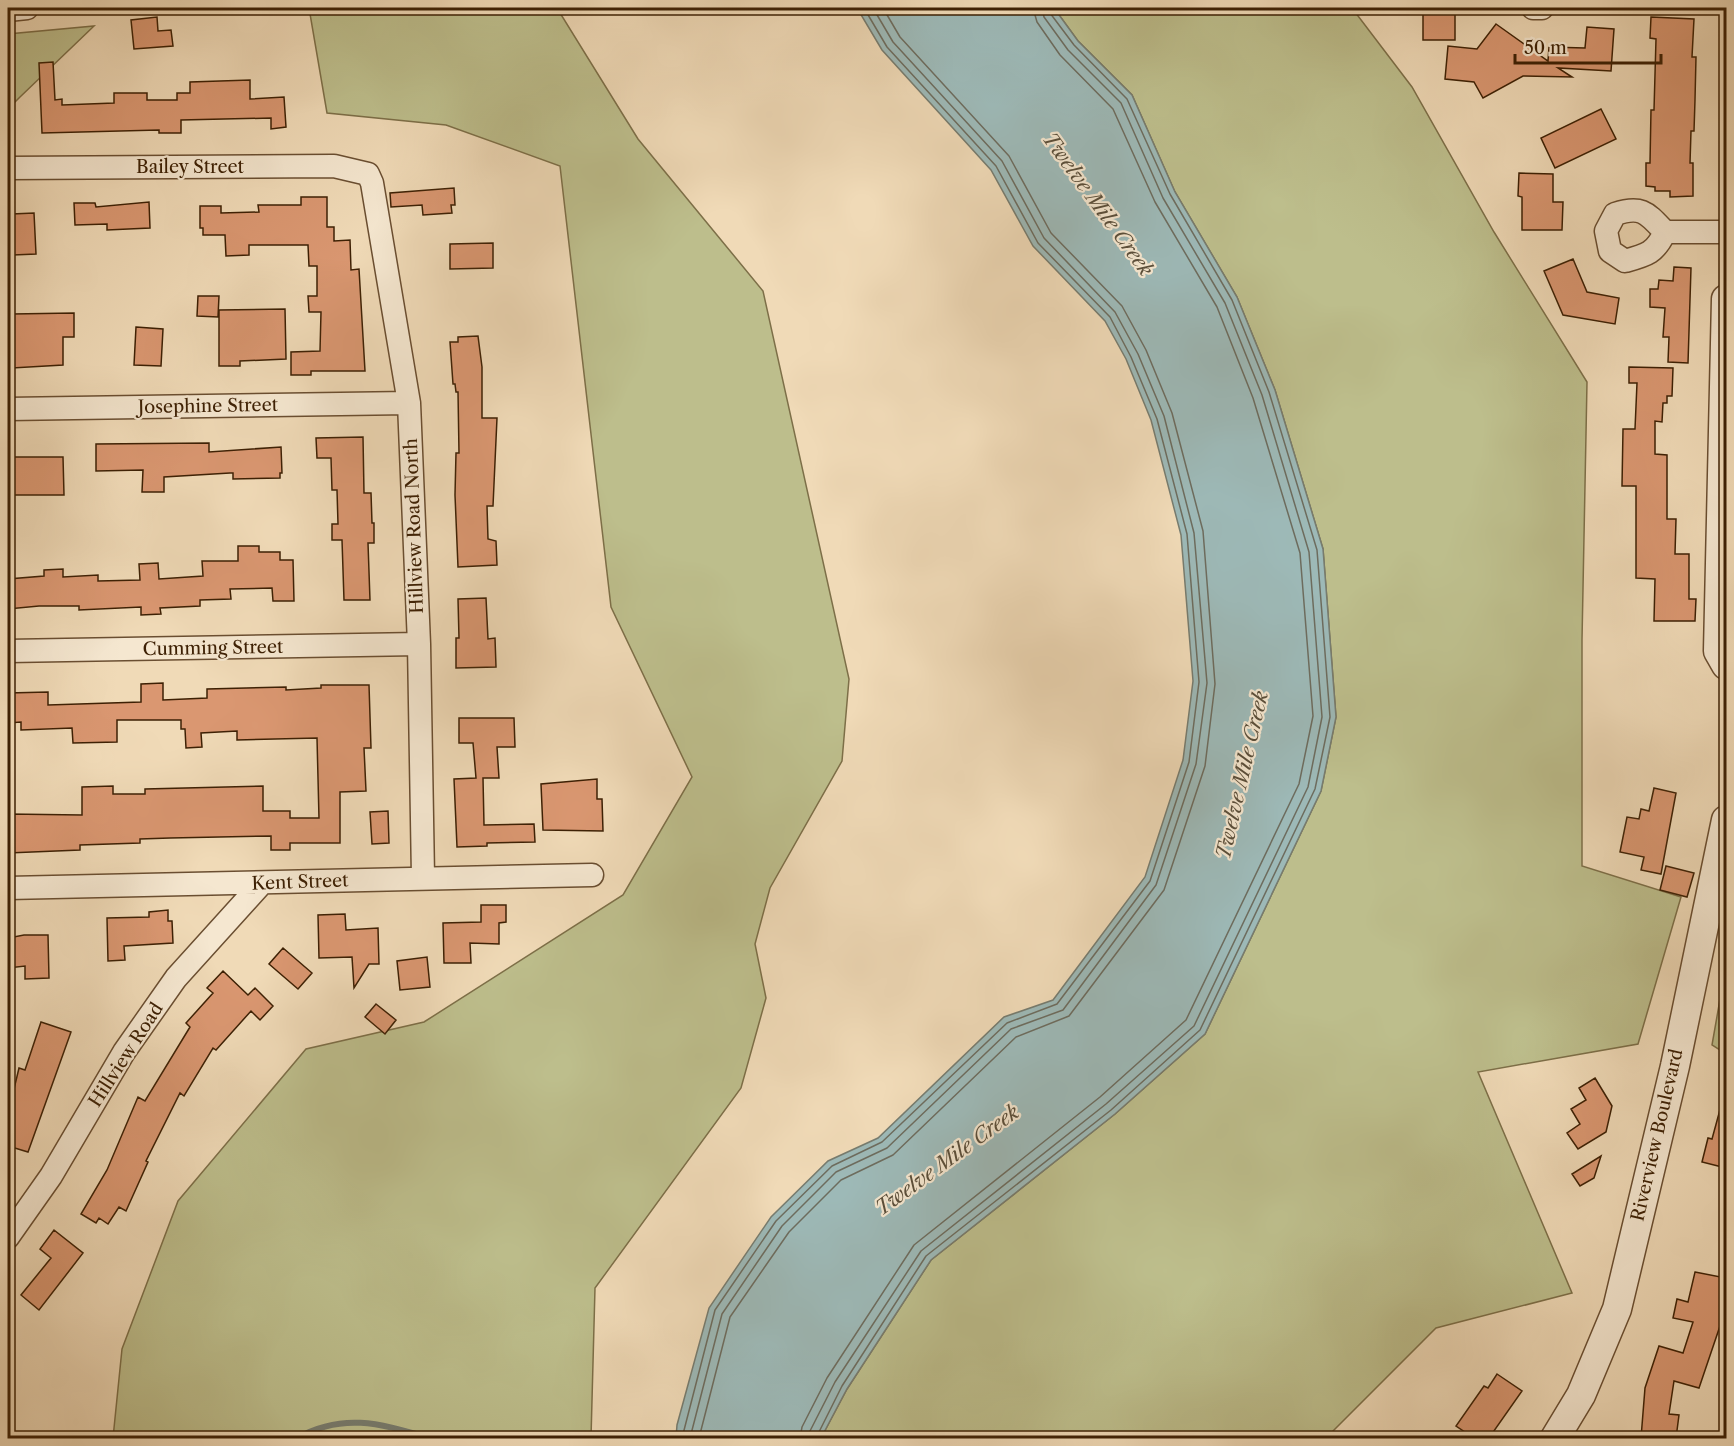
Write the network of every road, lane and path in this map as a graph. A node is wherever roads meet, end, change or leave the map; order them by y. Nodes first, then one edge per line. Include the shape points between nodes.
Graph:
1 (27, 8) edge
2 (1533, 8) edge
3 (1542, 8) edge
4 (8, 10) edge
5 (8, 168) edge
6 (369, 178) joint
7 (1665, 232) dead end
8 (1726, 232) edge
9 (1726, 299) edge
10 (409, 403) junction
11 (8, 409) edge
12 (1724, 497) edge
13 (419, 644) junction
14 (8, 651) edge
15 (1726, 665) edge
16 (1726, 820) edge
17 (592, 875) dead end
18 (423, 877) junction
19 (261, 884) junction
20 (8, 888) edge
21 (8, 1237) edge
22 (1555, 1438) edge

1 - 4 street
2 - 3 street
5 - 6 street, Bailey Street via 333,166 368,174
6 - 10 street, Hillview Road North
7 - 8 street
9 - 12 street
10 - 11 street, Josephine Street
10 - 13 street, Hillview Road North
12 - 15 street via 1718,651
13 - 14 street, Cumming Street
13 - 18 street, Hillview Road North
16 - 22 street, Riverview Boulevard via 1617,1309 1581,1395
17 - 18 street, Kent Street
18 - 19 street, Kent Street
19 - 20 street, Kent Street
19 - 21 street, Hillview Road via 176,978 124,1052 51,1176

